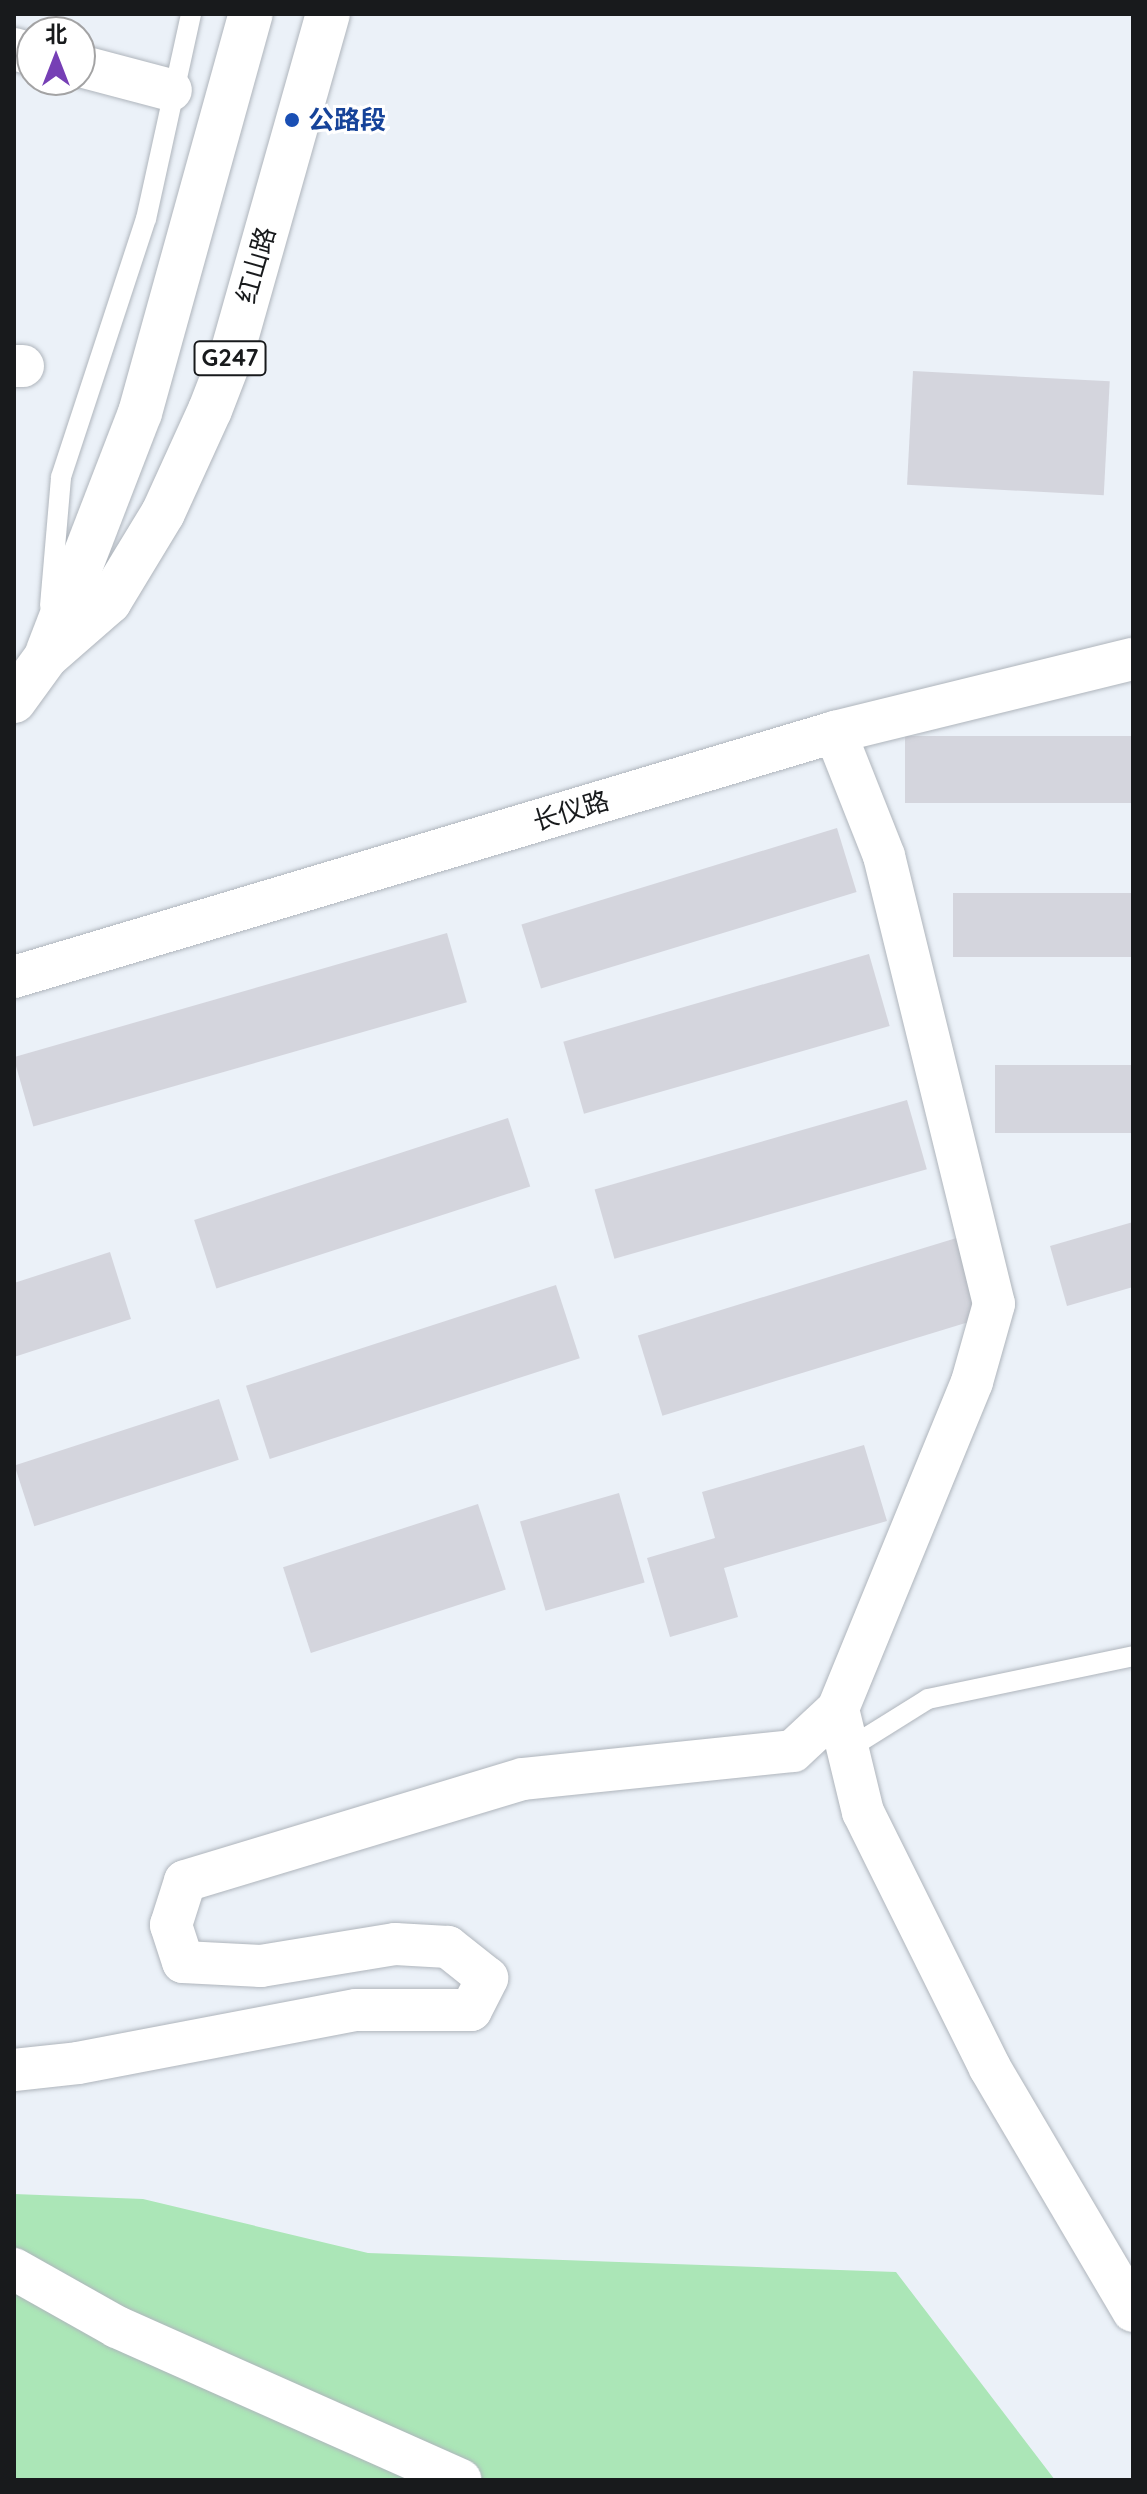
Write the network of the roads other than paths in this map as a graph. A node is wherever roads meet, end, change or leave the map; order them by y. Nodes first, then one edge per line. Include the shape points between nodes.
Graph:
1 (191, 14) edge
2 (251, 14) edge
3 (328, 14) edge
4 (96, 70) edge
5 (171, 90) junction
6 (46, 657) junction
7 (1133, 659) edge
8 (14, 701) edge
9 (835, 732) junction
10 (14, 977) edge
11 (1133, 1656) edge
12 (843, 1729) junction
13 (14, 2070) edge
14 (14, 2269) edge
15 (1129, 2295) edge
16 (460, 2480) edge

1 - 5 lane
2 - 6 highway, 红山路 / G247 via 140,413
3 - 6 highway, 红山路 / G247 via 232,353 210,410 163,513 109,602
4 - 5 street
5 - 6 lane via 146,219 61,477
6 - 8 highway, 红山路 / G247
7 - 9 street, 长仪路
9 - 10 street, 长仪路
9 - 12 street via 884,856 994,1304 972,1382
11 - 12 lane via 928,1699
12 - 13 street via 793,1751 523,1779 185,1881 171,1925 183,1962 261,1966 395,1944 448,1947 487,1978 471,2010 356,2010 78,2063
12 - 15 street via 863,1812 990,2068
14 - 16 street via 117,2327

